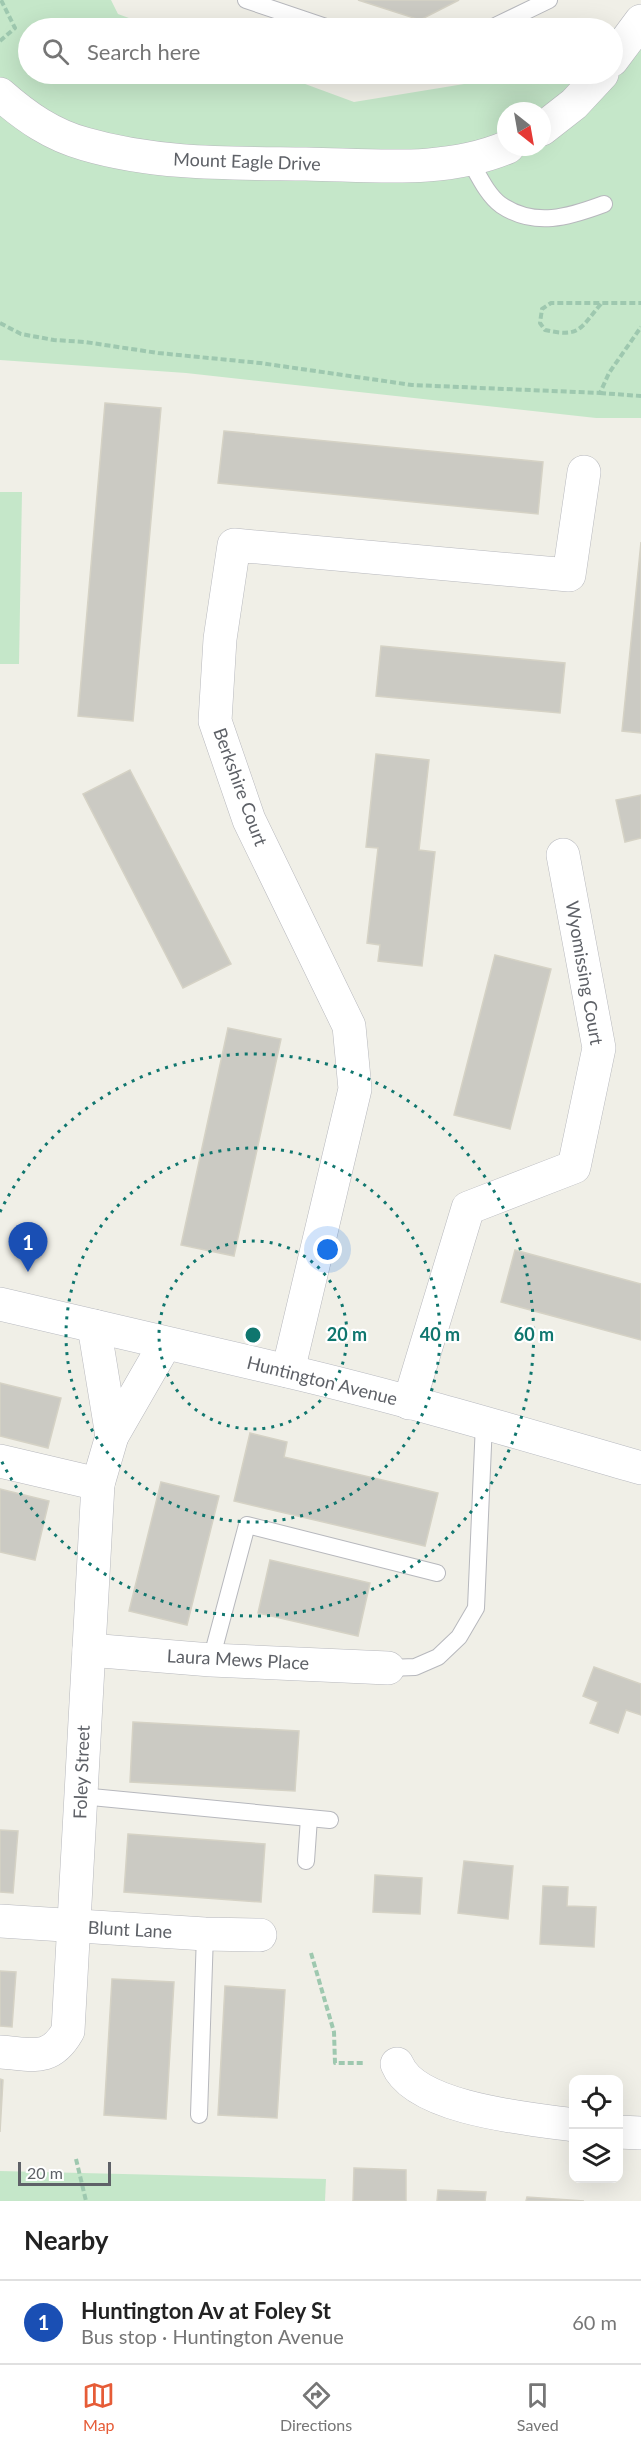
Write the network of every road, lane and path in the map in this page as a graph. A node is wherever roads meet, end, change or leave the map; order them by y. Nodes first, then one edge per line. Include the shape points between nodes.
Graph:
1 (1, 0) edge
2 (246, 0) edge
3 (549, 0) edge
4 (299, 18) edge
5 (512, 18) edge
6 (641, 21) edge
7 (0, 41) edge
8 (623, 45) edge
9 (593, 84) edge
10 (0, 94) edge
11 (551, 122) edge
12 (497, 150) edge
13 (469, 159) junction
14 (604, 204) dead end
15 (641, 303) edge
16 (601, 304) junction
17 (0, 323) edge
18 (641, 327) edge
19 (600, 393) junction
20 (641, 396) edge
21 (584, 472) dead end
22 (563, 855) dead end
23 (0, 1304) edge
24 (94, 1326) junction
25 (165, 1344) junction
26 (288, 1371) junction
27 (409, 1402) junction
28 (484, 1423) junction
29 (112, 1436) junction
30 (0, 1461) edge
31 (641, 1468) edge
32 (98, 1484) junction
33 (437, 1573) dead end
34 (88, 1650) junction
35 (211, 1660) junction
36 (388, 1668) joint
37 (81, 1796) junction
38 (309, 1818) junction
39 (330, 1820) dead end
40 (306, 1861) dead end
41 (0, 1922) edge
42 (75, 1927) junction
43 (205, 1934) junction
44 (260, 1935) dead end
45 (311, 1953) dead end
46 (0, 2052) edge
47 (397, 2064) joint
48 (199, 2115) dead end
49 (569, 2124) edge
50 (623, 2132) edge
51 (641, 2133) edge
52 (76, 2158) dead end
53 (86, 2201) edge

1 - 7 path via 15,28
2 - 4 lane
3 - 5 lane
6 - 8 street
9 - 11 street
10 - 13 street, Mount Eagle Drive via 25,116 54,133 131,156 195,162 426,166
12 - 13 street, Mount Eagle Drive
13 - 14 lane via 500,205 529,218 574,215
15 - 16 path
16 - 16 path via 551,303 542,309 540,323 545,330 575,332
17 - 19 path via 21,334 54,340 412,385
18 - 19 path
19 - 20 path
21 - 26 street, Berkshire Court via 569,575 234,545 220,639 215,721 249,820 349,1026 353,1058 355,1089
22 - 27 street, Wyomissing Court via 599,1048 574,1167 468,1208
23 - 24 street, Huntington Avenue
24 - 25 street, Huntington Avenue
24 - 29 street, Foley Street
25 - 26 street, Huntington Avenue
25 - 29 street, Foley Street
26 - 27 street, Huntington Avenue
27 - 28 street, Huntington Avenue
28 - 31 street, Huntington Avenue
28 - 36 lane via 476,1608 459,1637 438,1657 415,1667
29 - 32 street, Foley Street
30 - 32 street
32 - 34 street, Foley Street
33 - 35 lane via 247,1525
34 - 35 street, Laura Mews Place
34 - 37 street, Foley Street
35 - 36 street, Laura Mews Place
37 - 38 lane
37 - 42 street, Foley Street
38 - 39 lane
38 - 40 lane
41 - 42 street, Blunt Lane
42 - 43 street, Blunt Lane
42 - 46 street, Foley Street via 68,2031 59,2046 43,2055
43 - 44 street, Blunt Lane
43 - 48 lane
45 - 47 path via 334,2032 335,2062
47 - 49 street via 401,2073 443,2100
50 - 51 street
52 - 53 path

